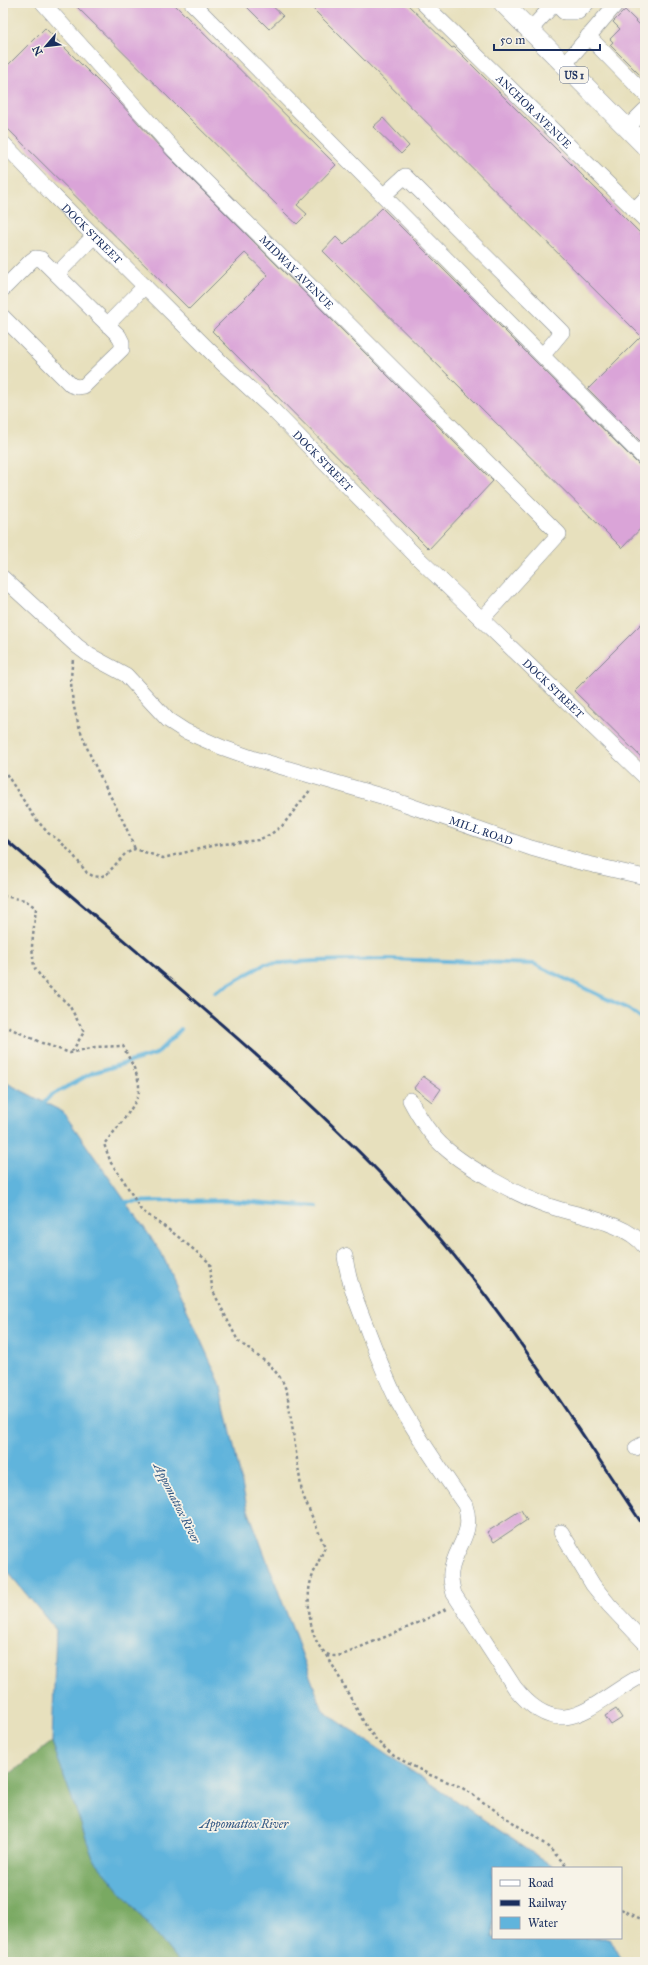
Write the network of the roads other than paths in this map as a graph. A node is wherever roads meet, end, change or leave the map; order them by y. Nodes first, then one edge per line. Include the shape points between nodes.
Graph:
1 (42, 3) edge
2 (192, 3) edge
3 (423, 3) edge
4 (503, 3) edge
5 (587, 3) edge
6 (617, 3) edge
7 (530, 30) junction
8 (588, 36) junction
9 (564, 65) junction
10 (645, 94) edge
11 (645, 110) edge
12 (627, 128) junction
13 (3, 143) edge
14 (645, 146) edge
15 (384, 195) junction
16 (645, 199) edge
17 (640, 215) edge
18 (94, 236) junction
19 (57, 274) junction
20 (145, 286) junction
21 (3, 289) edge
22 (3, 317) edge
23 (107, 325) junction
24 (543, 355) junction
25 (645, 459) edge
26 (3, 578) edge
27 (482, 619) junction
28 (645, 777) edge
29 (645, 876) edge
30 (410, 1100) dead end
31 (645, 1247) edge
32 (345, 1256) dead end
33 (561, 1532) dead end
34 (645, 1643) edge
35 (645, 1674) edge

1 - 27 street, MIDWAY AVENUE via 175,151 559,534
2 - 15 street
3 - 17 street, ANCHOR AVENUE
4 - 7 main road, US 1
5 - 7 street via 578,12 564,12 555,3
6 - 8 street
7 - 9 main road, US 1
8 - 9 street
8 - 10 street
9 - 12 main road, US 1
11 - 12 street
12 - 14 main road, US 1
13 - 18 street, DOCK STREET
15 - 24 street
15 - 24 street via 405,176 562,332
16 - 17 street
18 - 19 street
18 - 20 street, DOCK STREET
19 - 21 street via 41,259 36,258
19 - 23 street
20 - 23 street
20 - 27 street, DOCK STREET
22 - 23 street via 77,388 84,386 122,348 119,336
24 - 25 street
26 - 29 street, MILL ROAD via 76,646 126,675 168,720 185,731 255,759 388,798 531,848
27 - 28 street, DOCK STREET
30 - 31 street via 430,1132 454,1156 547,1206 619,1227 634,1236
32 - 35 street via 352,1291 379,1362 399,1403 468,1513 467,1532 452,1571 451,1583 454,1594 515,1688 525,1701 549,1717 568,1718 580,1714
33 - 34 street via 593,1585

